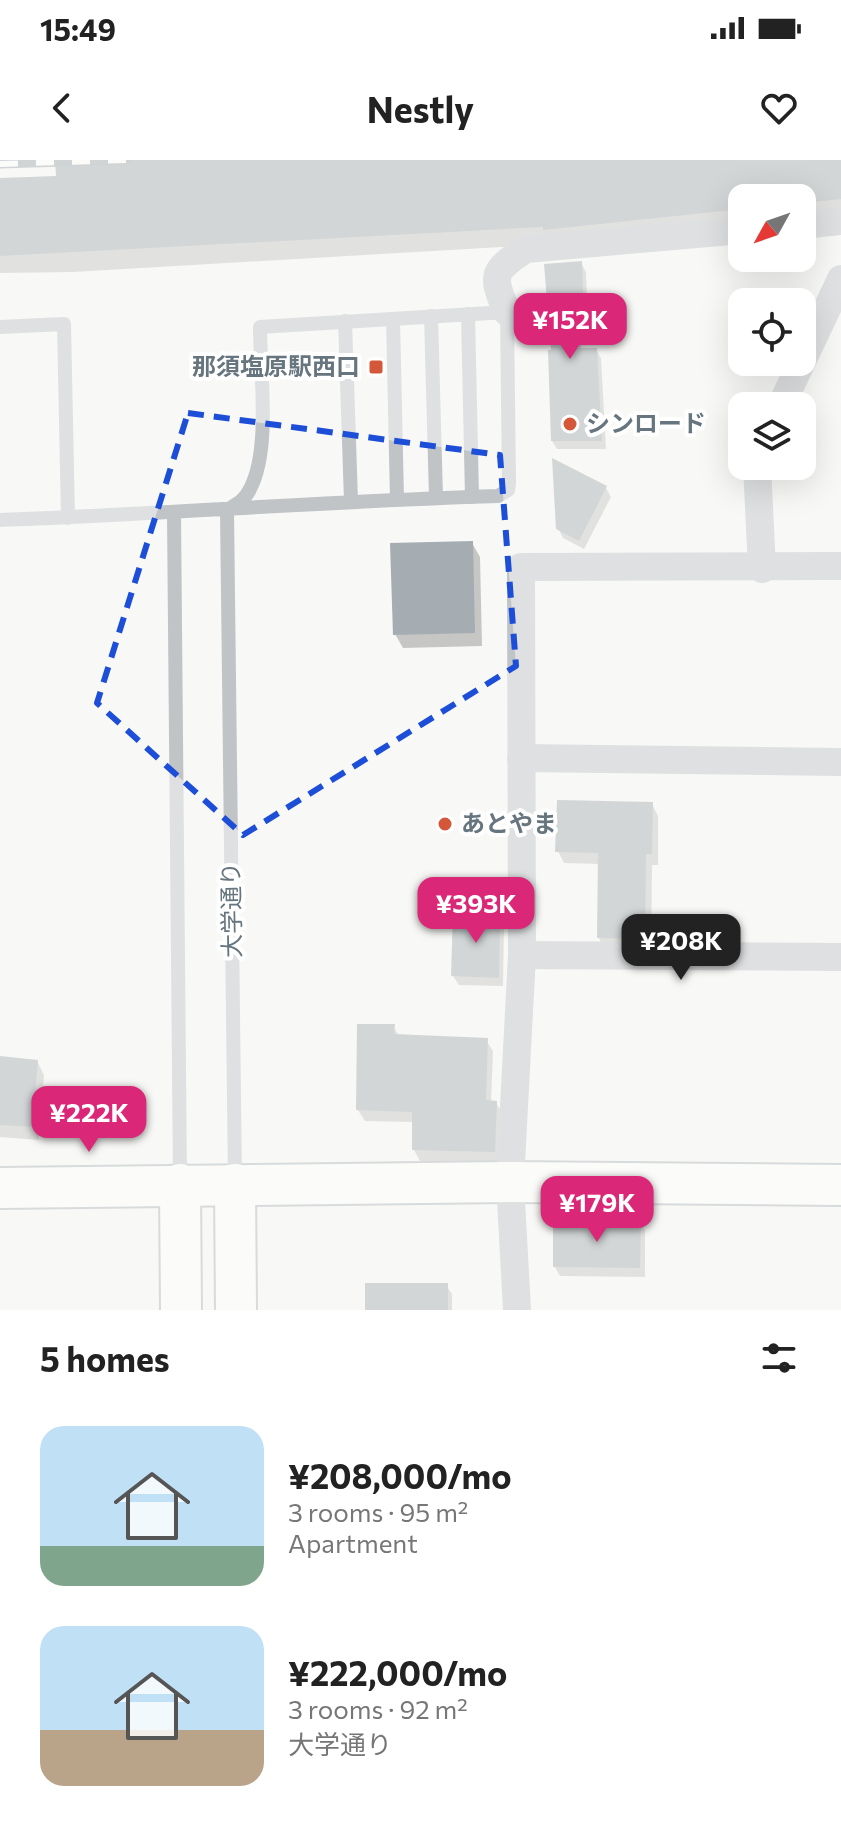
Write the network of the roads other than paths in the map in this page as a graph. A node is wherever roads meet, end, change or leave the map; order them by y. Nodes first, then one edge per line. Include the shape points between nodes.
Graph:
1 (841, 221) edge
2 (816, 224) edge
3 (728, 231) edge
4 (841, 279) edge
5 (507, 312) junction
6 (468, 314) junction
7 (431, 316) junction
8 (393, 319) junction
9 (345, 321) junction
10 (0, 327) edge
11 (788, 392) edge
12 (758, 480) edge
13 (436, 497) junction
14 (472, 497) junction
15 (397, 499) junction
16 (351, 501) junction
17 (227, 510) junction
18 (174, 514) junction
19 (68, 518) junction
20 (0, 520) edge
21 (841, 566) edge
22 (762, 569) junction
23 (521, 758) junction
24 (841, 762) edge
25 (522, 955) junction
26 (841, 957) edge
27 (510, 1182) junction
28 (180, 1184) junction
29 (235, 1184) junction
30 (841, 1185) edge
31 (0, 1188) edge
32 (181, 1310) edge
33 (236, 1310) edge
34 (517, 1310) edge

1 - 2 street
3 - 5 street via 526,249 498,270 495,284
4 - 11 street
5 - 6 lane
5 - 14 lane via 508,490
6 - 7 lane
6 - 14 lane
7 - 8 lane
7 - 13 lane
8 - 9 lane
8 - 15 lane
9 - 16 lane
9 - 17 lane via 260,327 257,471 242,501
10 - 19 lane via 64,324
12 - 22 street
13 - 14 lane
13 - 15 lane
15 - 16 lane
16 - 17 lane
17 - 18 lane
17 - 29 lane, 大学通り
18 - 19 lane
18 - 28 lane
19 - 20 lane
21 - 22 street
22 - 23 street via 521,567
23 - 24 street
23 - 25 street
25 - 26 street
25 - 27 street
27 - 29 street
27 - 30 street
27 - 34 street
28 - 29 street
28 - 31 street
28 - 32 street
29 - 33 street, 大学通り

